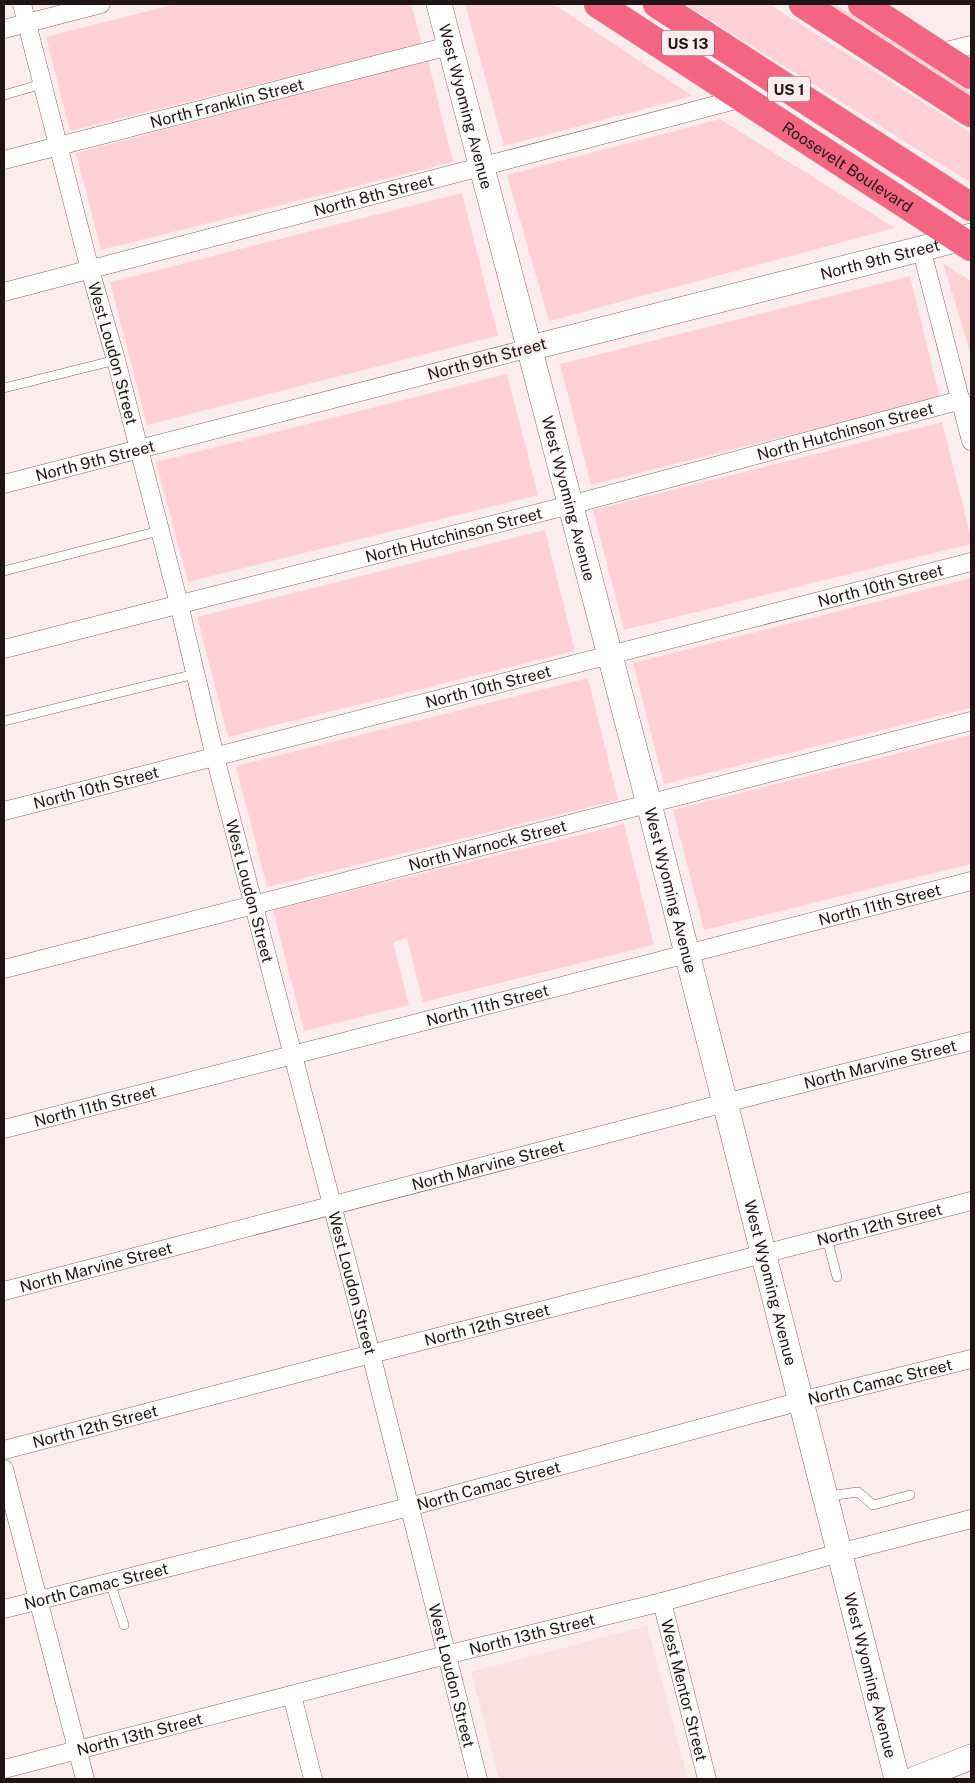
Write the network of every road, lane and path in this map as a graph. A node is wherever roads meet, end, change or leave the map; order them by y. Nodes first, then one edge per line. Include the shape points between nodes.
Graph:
1 (22, 4) edge
2 (101, 4) edge
3 (439, 4) edge
4 (598, 4) edge
5 (803, 4) edge
6 (862, 4) edge
7 (661, 7) edge
8 (27, 23) junction
9 (4, 29) edge
10 (971, 44) edge
11 (450, 46) junction
12 (938, 53) junction
13 (971, 74) edge
14 (710, 76) junction
15 (42, 84) junction
16 (4, 95) edge
17 (743, 98) junction
18 (971, 114) edge
19 (58, 146) junction
20 (4, 160) edge
21 (482, 168) junction
22 (971, 207) edge
23 (967, 240) edge
24 (921, 248) junction
25 (90, 270) junction
26 (4, 292) edge
27 (530, 348) junction
28 (116, 360) junction
29 (4, 388) edge
30 (961, 400) junction
31 (971, 441) edge
32 (138, 450) junction
33 (4, 484) edge
34 (570, 505) junction
35 (159, 531) junction
36 (971, 562) edge
37 (4, 571) edge
38 (179, 604) junction
39 (4, 649) edge
40 (609, 654) junction
41 (195, 674) junction
42 (4, 721) edge
43 (971, 721) edge
44 (215, 757) junction
45 (649, 804) junction
46 (4, 810) edge
47 (971, 881) edge
48 (254, 905) junction
49 (687, 954) junction
50 (4, 969) edge
51 (971, 1041) edge
52 (293, 1055) junction
53 (725, 1103) junction
54 (4, 1129) edge
55 (971, 1201) edge
56 (332, 1206) junction
57 (827, 1238) junction
58 (763, 1254) junction
59 (837, 1278) dead end
60 (4, 1291) edge
61 (371, 1354) junction
62 (971, 1359) edge
63 (801, 1401) junction
64 (4, 1450) edge
65 (4, 1469) edge
66 (910, 1495) dead end
67 (825, 1496) junction
68 (409, 1507) junction
69 (971, 1519) edge
70 (839, 1553) junction
71 (110, 1582) junction
72 (38, 1600) junction
73 (662, 1602) junction
74 (4, 1609) edge
75 (124, 1625) dead end
76 (446, 1655) junction
77 (292, 1695) junction
78 (77, 1749) junction
79 (971, 1757) edge
80 (4, 1769) edge
81 (85, 1779) edge
82 (313, 1779) edge
83 (478, 1779) edge
84 (707, 1779) edge
85 (897, 1779) edge
86 (915, 1779) edge

1 - 8 street, West Loudon Street
2 - 8 street
3 - 11 street, West Wyoming Avenue
4 - 14 highway, Roosevelt Boulevard / US 1
5 - 18 highway
6 - 12 highway
7 - 14 highway, US 13
7 - 22 highway, Roosevelt Boulevard / US 1
8 - 9 street
8 - 15 street, West Loudon Street
10 - 12 street
11 - 19 street, North Franklin Street
11 - 21 street, West Wyoming Avenue
12 - 13 highway
14 - 17 highway, Roosevelt Boulevard / US 1
15 - 16 lane
15 - 19 street, West Loudon Street
17 - 21 street, North 8th Street
17 - 23 highway, Roosevelt Boulevard / US 1
19 - 20 street, North Franklin Street
19 - 25 street, West Loudon Street
21 - 25 street, North 8th Street
21 - 27 street, West Wyoming Avenue
23 - 24 street, North 9th Street
24 - 27 street, North 9th Street
24 - 30 street
25 - 26 street, North 8th Street
25 - 28 street, West Loudon Street
27 - 32 street, North 9th Street
27 - 34 street, West Wyoming Avenue
28 - 29 lane
28 - 32 street, West Loudon Street
30 - 31 street
30 - 34 street, North Hutchinson Street
32 - 33 street, North 9th Street
32 - 35 street, West Loudon Street
34 - 38 street, North Hutchinson Street
34 - 40 street, West Wyoming Avenue
35 - 37 lane
35 - 38 street, West Loudon Street
36 - 40 street, North 10th Street
38 - 39 street, North Hutchinson Street
38 - 41 street, West Loudon Street
40 - 44 street, North 10th Street
40 - 45 street, West Wyoming Avenue
41 - 42 lane
41 - 44 street, West Loudon Street
43 - 45 street, North Warnock Street
44 - 46 street, North 10th Street
44 - 48 street, West Loudon Street
45 - 48 street, North Warnock Street
45 - 49 street, West Wyoming Avenue
47 - 49 street, North 11th Street
48 - 50 street, North Warnock Street
48 - 52 street, West Loudon Street
49 - 52 street, North 11th Street
49 - 53 street, West Wyoming Avenue
51 - 53 street, North Marvine Street
52 - 54 street, North 11th Street
52 - 56 street, West Loudon Street
53 - 56 street, North Marvine Street
53 - 58 street, West Wyoming Avenue
55 - 57 street, North 12th Street
56 - 60 street, North Marvine Street
56 - 61 street, West Loudon Street
57 - 58 street, North 12th Street
57 - 59 lane
58 - 61 street, North 12th Street
58 - 63 street, West Wyoming Avenue
61 - 64 street, North 12th Street
61 - 68 street, West Loudon Street
62 - 63 street, North Camac Street
63 - 67 street, West Wyoming Avenue
63 - 68 street, North Camac Street
65 - 72 street
66 - 67 lane via 873,1505 858,1492
67 - 70 street, West Wyoming Avenue
68 - 71 street, North Camac Street
68 - 76 street, West Loudon Street
69 - 70 street, North 13th Street
70 - 73 street, North 13th Street
70 - 85 street, West Wyoming Avenue
71 - 72 street, North Camac Street
71 - 75 lane
72 - 74 street, North Camac Street
72 - 78 street
73 - 76 street, North 13th Street
73 - 84 street, West Mentor Street
76 - 77 street, North 13th Street
76 - 83 street, West Loudon Street
77 - 78 street, North 13th Street
77 - 82 street
78 - 80 street, North 13th Street
78 - 81 street
79 - 86 street

